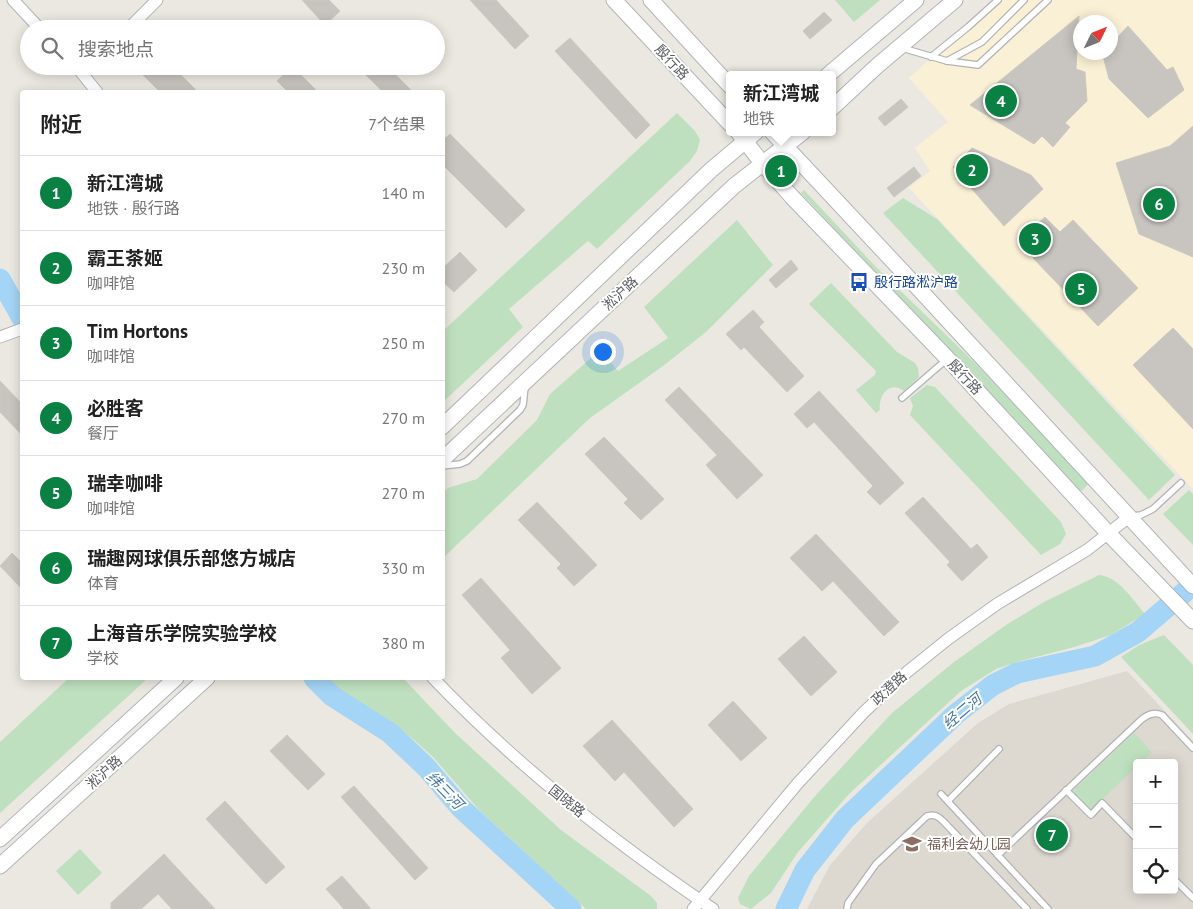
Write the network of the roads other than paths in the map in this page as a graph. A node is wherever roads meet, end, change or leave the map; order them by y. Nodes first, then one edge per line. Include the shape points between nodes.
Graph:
1 (13, 0) edge
2 (157, 0) edge
3 (614, 0) edge
4 (651, 0) edge
5 (916, 0) edge
6 (955, 0) edge
7 (998, 0) edge
8 (1024, 0) edge
9 (1048, 0) edge
10 (32, 20) edge
11 (137, 20) edge
12 (900, 47) junction
13 (931, 57) junction
14 (946, 61) junction
15 (833, 71) edge
16 (87, 75) edge
17 (726, 82) edge
18 (96, 90) edge
19 (836, 104) edge
20 (726, 120) edge
21 (745, 136) edge
22 (747, 136) edge
23 (775, 136) edge
24 (798, 136) edge
25 (784, 146) junction
26 (762, 164) junction
27 (20, 330) edge
28 (0, 337) edge
29 (947, 358) junction
30 (526, 382) junction
31 (902, 398) dead end
32 (445, 424) edge
33 (445, 457) edge
34 (445, 466) edge
35 (1181, 483) dead end
36 (1129, 517) junction
37 (1108, 533) junction
38 (1193, 586) edge
39 (1193, 622) edge
40 (174, 680) edge
41 (205, 680) edge
42 (435, 680) edge
43 (1193, 748) edge
44 (1000, 749) dead end
45 (1066, 790) junction
46 (941, 794) dead end
47 (948, 801) junction
48 (1133, 835) edge
49 (0, 839) edge
50 (998, 855) junction
51 (0, 866) edge
52 (1178, 883) edge
53 (1193, 898) edge
54 (696, 905) edge
55 (713, 909) edge
56 (847, 909) edge
57 (1027, 909) edge
58 (1048, 909) edge

1 - 10 street
2 - 11 street
3 - 20 main road, 殷行路
4 - 17 main road, 殷行路
5 - 15 main road
6 - 12 main road
7 - 13 lane
8 - 14 lane via 982,42
9 - 14 lane via 978,66
12 - 13 lane
12 - 19 main road
13 - 14 lane
16 - 18 street
21 - 32 main road, 淞沪路
22 - 26 main road, 殷行路
23 - 25 main road, 殷行路
24 - 25 main road, 淞沪路
25 - 26 main road, 淞沪路
25 - 36 main road, 殷行路
26 - 29 main road, 殷行路
26 - 30 main road, 淞沪路 via 729,190
27 - 28 street
29 - 31 lane
29 - 37 main road, 殷行路
30 - 33 main road, 淞沪路
30 - 34 lane via 520,410 468,461
35 - 36 lane via 1153,508
36 - 37 street, 政澄路
36 - 38 main road, 殷行路
37 - 39 main road, 殷行路
37 - 54 street, 政澄路 via 1087,550 997,604 907,672 864,712 798,783
40 - 49 main road, 淞沪路
41 - 51 main road, 淞沪路
42 - 54 street, 国晓路 via 504,748
43 - 45 lane via 1167,719 1153,713 1142,719
44 - 47 lane
45 - 48 lane via 1091,815 1102,804
45 - 50 lane
46 - 47 lane
47 - 50 lane
50 - 58 lane
52 - 53 lane
54 - 55 street, 国晓路
56 - 57 lane via 876,864 927,816 935,815

